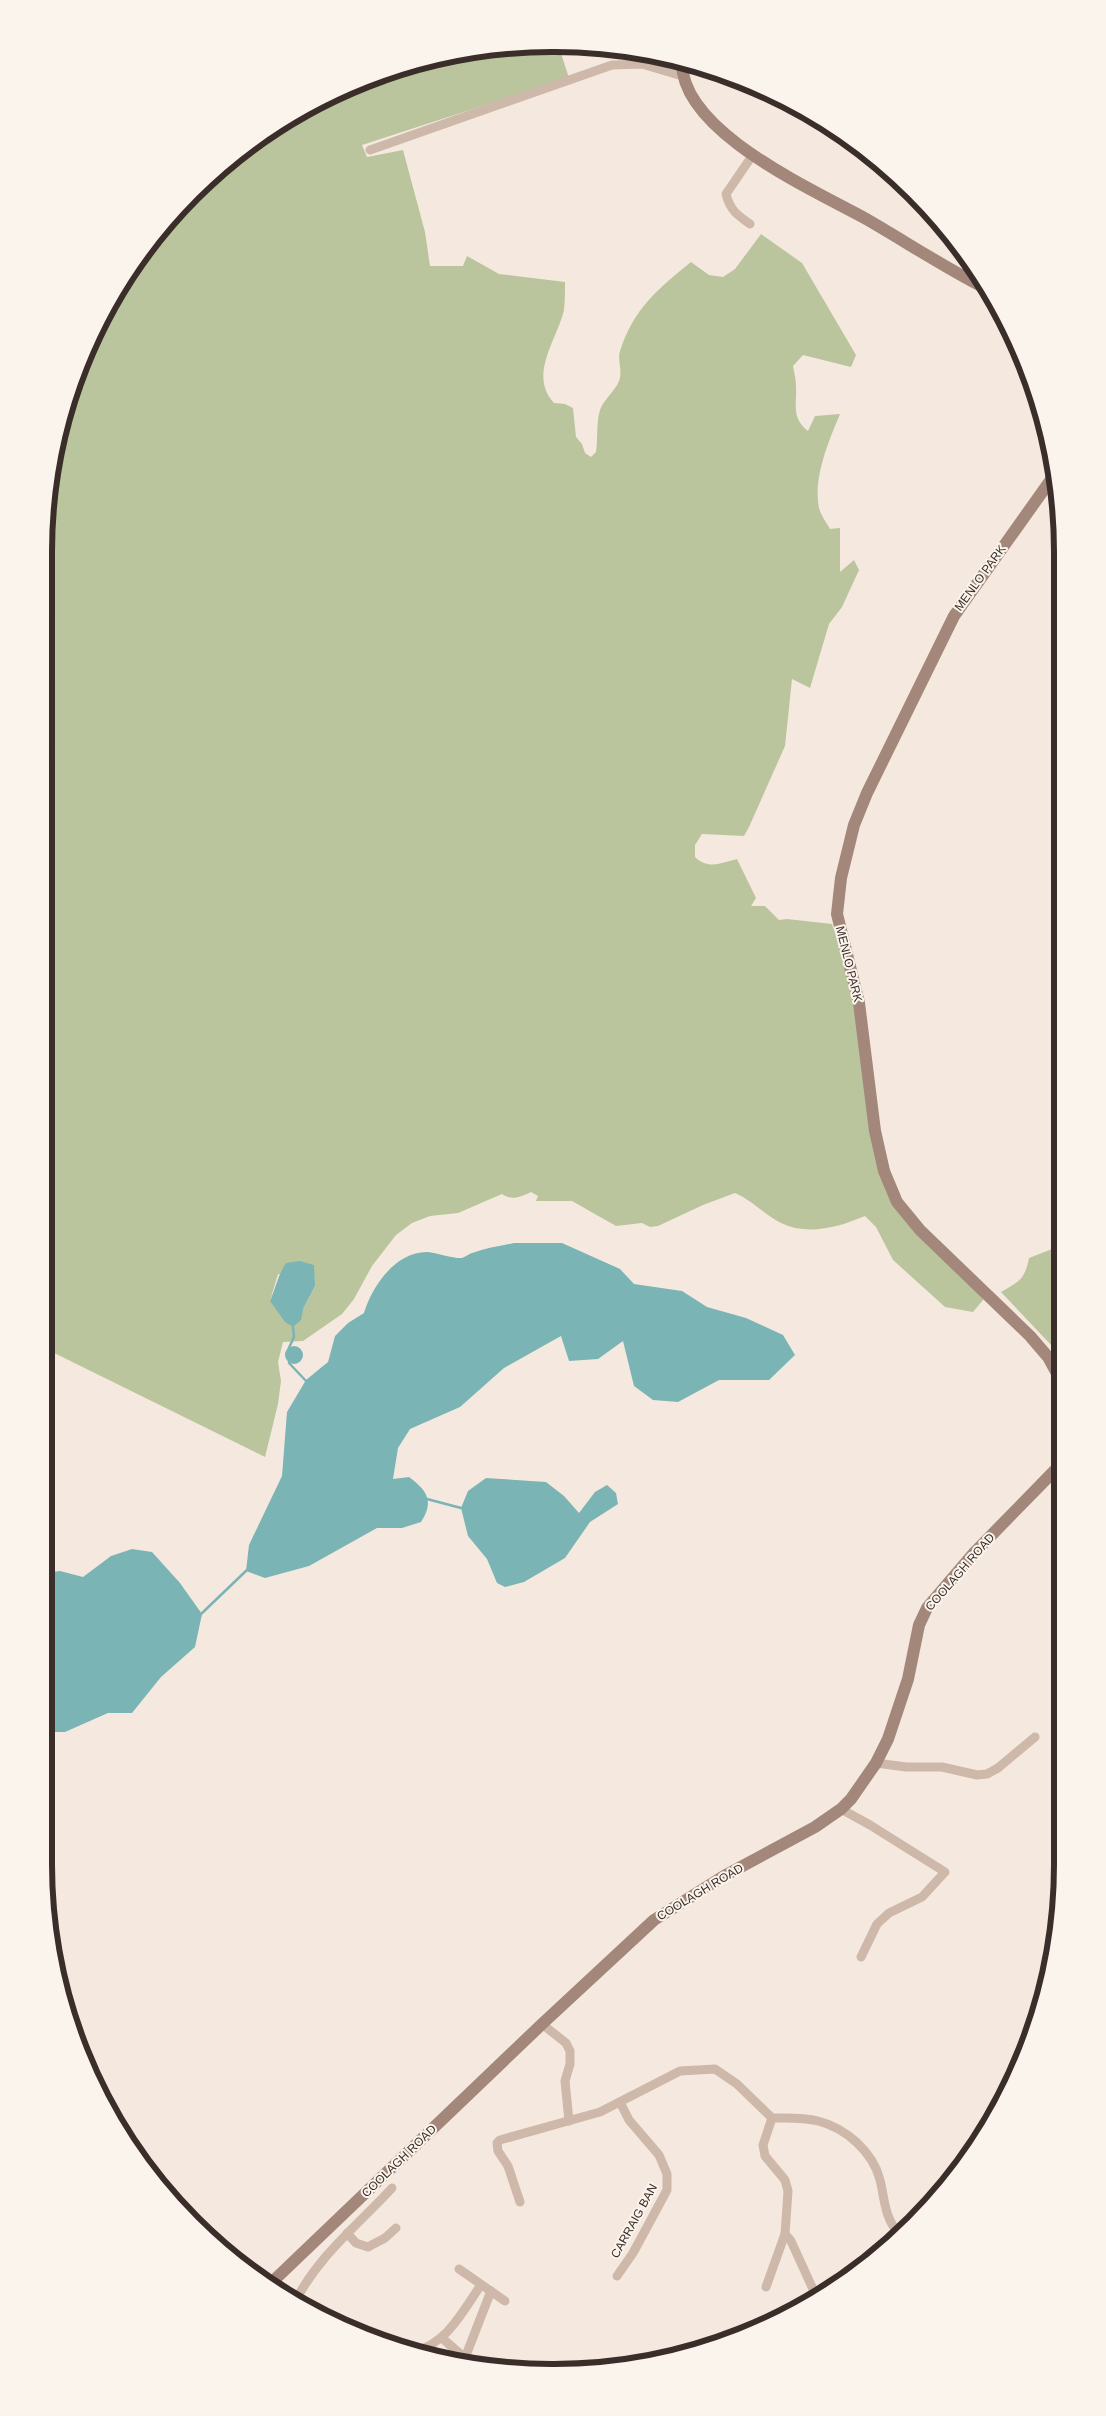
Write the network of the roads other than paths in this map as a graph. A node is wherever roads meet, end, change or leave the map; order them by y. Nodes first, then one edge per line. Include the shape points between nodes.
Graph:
1 (682, 70) edge
2 (682, 76) junction
3 (370, 150) dead end
4 (752, 156) junction
5 (750, 224) dead end
6 (973, 281) edge
7 (1048, 483) edge
8 (1054, 1369) edge
9 (1054, 1471) edge
10 (1035, 1736) dead end
11 (876, 1763) junction
12 (841, 1809) junction
13 (861, 1956) dead end
14 (542, 2024) junction
15 (620, 2102) junction
16 (772, 2118) junction
17 (569, 2121) junction
18 (392, 2188) dead end
19 (520, 2202) dead end
20 (396, 2228) dead end
21 (895, 2228) edge
22 (347, 2233) junction
23 (785, 2234) junction
24 (459, 2269) dead end
25 (617, 2276) dead end
26 (275, 2279) edge
27 (482, 2285) junction
28 (766, 2287) dead end
29 (813, 2290) edge
30 (491, 2291) junction
31 (300, 2294) edge
32 (505, 2301) dead end
33 (442, 2338) junction
34 (428, 2347) edge
35 (458, 2354) edge
36 (466, 2356) edge

1 - 2 street
2 - 3 street via 642,64 612,65
2 - 4 street via 686,90 706,117
4 - 5 street via 726,194 728,205 735,214
4 - 6 street
7 - 8 street, MENLO PARK via 949,624 854,825 841,878 837,914 859,1003 878,1147 896,1202 920,1230 1030,1336
9 - 11 street, COOLAGH ROAD via 974,1553 927,1608 919,1625 900,1708
10 - 11 street via 987,1774 977,1775 942,1767
11 - 12 street, COOLAGH ROAD via 861,1787
12 - 13 street via 945,1872 922,1897 889,1913 877,1924
12 - 14 street, COOLAGH ROAD via 661,1915
14 - 17 street via 566,2043 570,2051 565,2080
14 - 26 street, COOLAGH ROAD
15 - 16 street via 680,2071 715,2069 737,2084
15 - 17 street
15 - 25 street, CARRAIG BAN via 629,2120 659,2155 667,2174 667,2190
16 - 21 street via 819,2121 852,2139 874,2164 885,2212
16 - 23 street via 763,2145 765,2156 785,2180 788,2190
17 - 19 street via 500,2140 497,2144
18 - 22 street
20 - 22 street via 368,2247 356,2243
22 - 31 street
23 - 28 street
23 - 29 street
24 - 27 street
27 - 30 street
27 - 33 street
30 - 32 street
30 - 36 street
33 - 34 street
33 - 35 street

